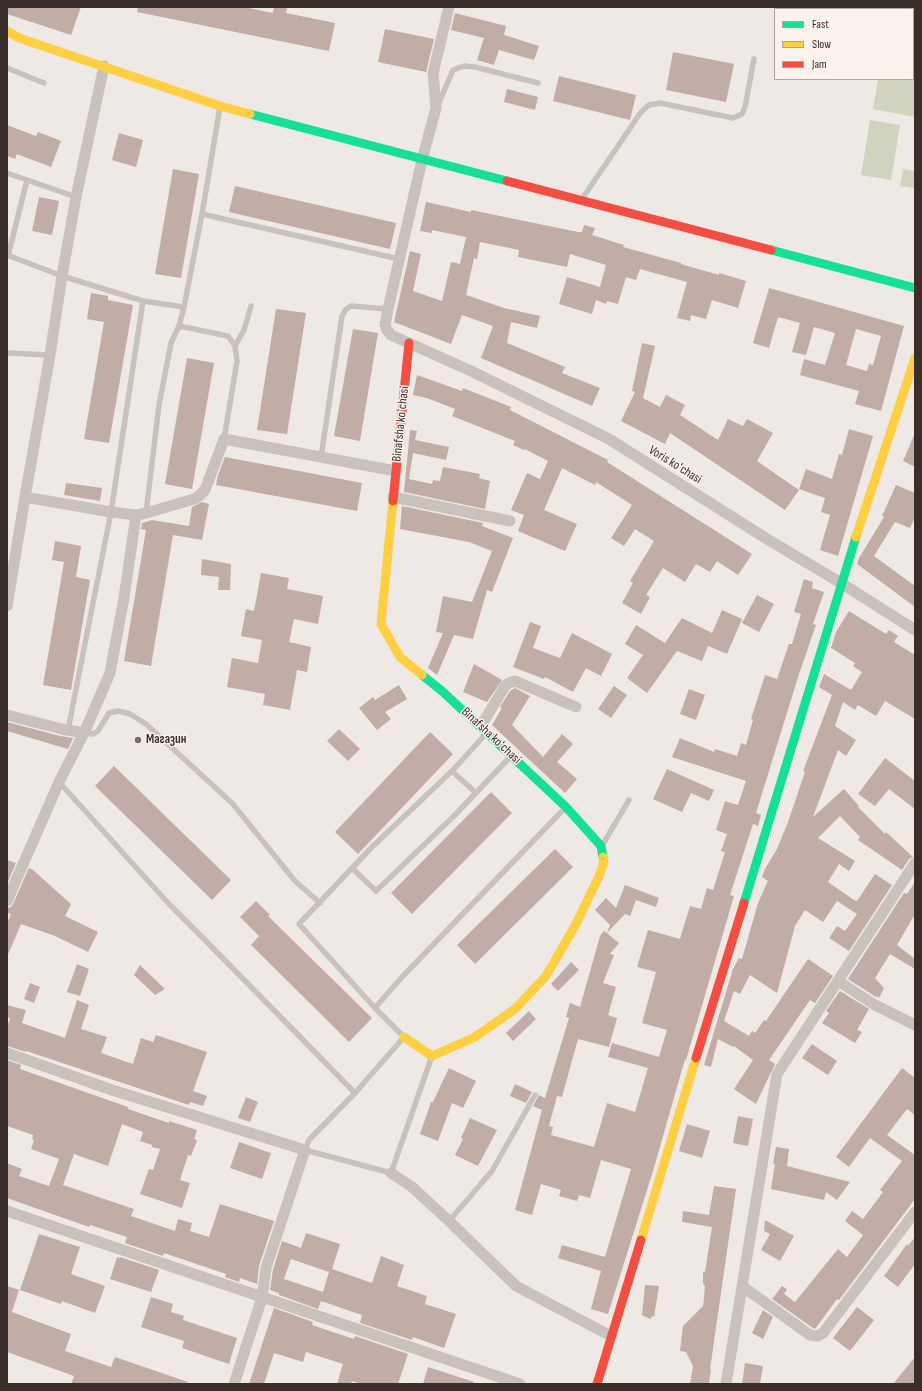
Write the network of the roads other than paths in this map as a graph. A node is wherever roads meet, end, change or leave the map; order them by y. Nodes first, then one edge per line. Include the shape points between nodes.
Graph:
1 (448, 7) edge
2 (7, 31) edge
3 (754, 59) dead end
4 (104, 66) junction
5 (7, 68) edge
6 (44, 83) dead end
7 (538, 83) dead end
8 (220, 106) junction
9 (436, 108) junction
10 (422, 160) junction
11 (7, 173) edge
12 (27, 180) junction
13 (76, 197) junction
14 (580, 201) junction
15 (202, 214) junction
16 (8, 256) edge
17 (399, 259) junction
18 (62, 276) junction
19 (915, 288) edge
20 (143, 301) junction
21 (252, 306) dead end
22 (184, 307) junction
23 (388, 309) junction
24 (179, 326) junction
25 (409, 343) junction
26 (235, 346) junction
27 (7, 353) edge
28 (50, 355) junction
29 (915, 358) edge
30 (224, 439) junction
31 (321, 457) junction
32 (396, 471) junction
33 (24, 496) junction
34 (393, 497) junction
35 (111, 512) junction
36 (141, 514) junction
37 (510, 521) dead end
38 (841, 583) junction
39 (7, 606) edge
40 (915, 630) edge
41 (576, 707) dead end
42 (7, 715) edge
43 (483, 728) junction
44 (68, 730) junction
45 (84, 733) junction
46 (511, 755) junction
47 (452, 771) junction
48 (60, 782) junction
49 (476, 793) junction
50 (629, 800) dead end
51 (566, 807) junction
52 (601, 846) junction
53 (915, 863) edge
54 (352, 868) junction
55 (7, 901) edge
56 (320, 903) junction
57 (838, 982) junction
58 (375, 1008) junction
59 (915, 1025) edge
60 (404, 1037) junction
61 (7, 1053) edge
62 (432, 1056) junction
63 (354, 1093) junction
64 (535, 1095) dead end
65 (305, 1150) junction
66 (391, 1172) junction
67 (7, 1211) edge
68 (915, 1212) edge
69 (449, 1221) junction
70 (742, 1286) junction
71 (262, 1298) junction
72 (611, 1336) junction
73 (234, 1384) edge
74 (520, 1384) edge
75 (597, 1384) edge
76 (726, 1384) edge

1 - 9 street via 433,73
2 - 4 street via 19,38
3 - 14 lane via 746,107 742,114 733,118 660,102 649,104
4 - 8 street
4 - 13 street
5 - 6 lane
7 - 9 lane via 464,66 453,70
8 - 10 street
8 - 15 lane
9 - 10 street
10 - 14 street
10 - 17 street
11 - 12 lane
12 - 13 lane
12 - 16 lane
13 - 18 street
14 - 19 street
15 - 17 lane
15 - 22 lane
16 - 18 lane
17 - 23 street
18 - 20 lane
18 - 28 street
20 - 22 lane
20 - 35 lane
21 - 26 lane via 244,330
22 - 24 lane
23 - 25 street, Voris koʻchasi via 385,325 387,330 391,335
23 - 31 lane via 351,306 342,316
24 - 26 lane via 228,336
24 - 36 lane via 171,343
25 - 32 street, Binafsha koʻchasi
25 - 38 street, Voris koʻchasi via 472,371 609,439
26 - 30 lane via 237,361
27 - 28 lane
28 - 33 street
29 - 38 street
30 - 31 street
30 - 36 street via 205,490 199,496
31 - 32 street
32 - 34 street, Binafsha koʻchasi
33 - 35 street
33 - 39 street
34 - 37 street
34 - 43 street, Binafsha koʻchasi via 381,624 400,657
35 - 36 street
35 - 44 lane
36 - 45 street via 110,673
38 - 40 street, Voris koʻchasi
38 - 72 street
41 - 43 street via 515,681 509,682
42 - 44 street
43 - 46 street, Binafsha koʻchasi
43 - 47 lane via 483,737
44 - 45 street
45 - 48 street
45 - 56 lane via 93,734 98,731 109,713 118,710 146,724 232,804 295,881
46 - 49 lane
46 - 51 street, Binafsha koʻchasi
47 - 49 lane
47 - 54 lane
48 - 55 street
48 - 63 lane via 169,904
49 - 54 lane via 376,891
50 - 52 lane
51 - 52 street, Binafsha koʻchasi
51 - 58 lane
52 - 62 street via 604,860 600,874 576,924 546,976 515,1009 498,1021 475,1037
53 - 57 street
54 - 56 lane
56 - 58 lane via 299,924
57 - 59 street via 875,1006
57 - 70 street via 777,1074
58 - 60 lane
60 - 62 street
60 - 63 lane
61 - 65 street via 112,1090
62 - 66 lane
63 - 65 lane via 309,1140
64 - 69 lane via 492,1170
65 - 66 lane
65 - 71 street via 266,1268
66 - 69 street
67 - 71 street
68 - 70 street via 823,1333 818,1336 810,1335
69 - 72 street via 516,1286
70 - 76 street
71 - 73 street
71 - 74 street
72 - 75 street

